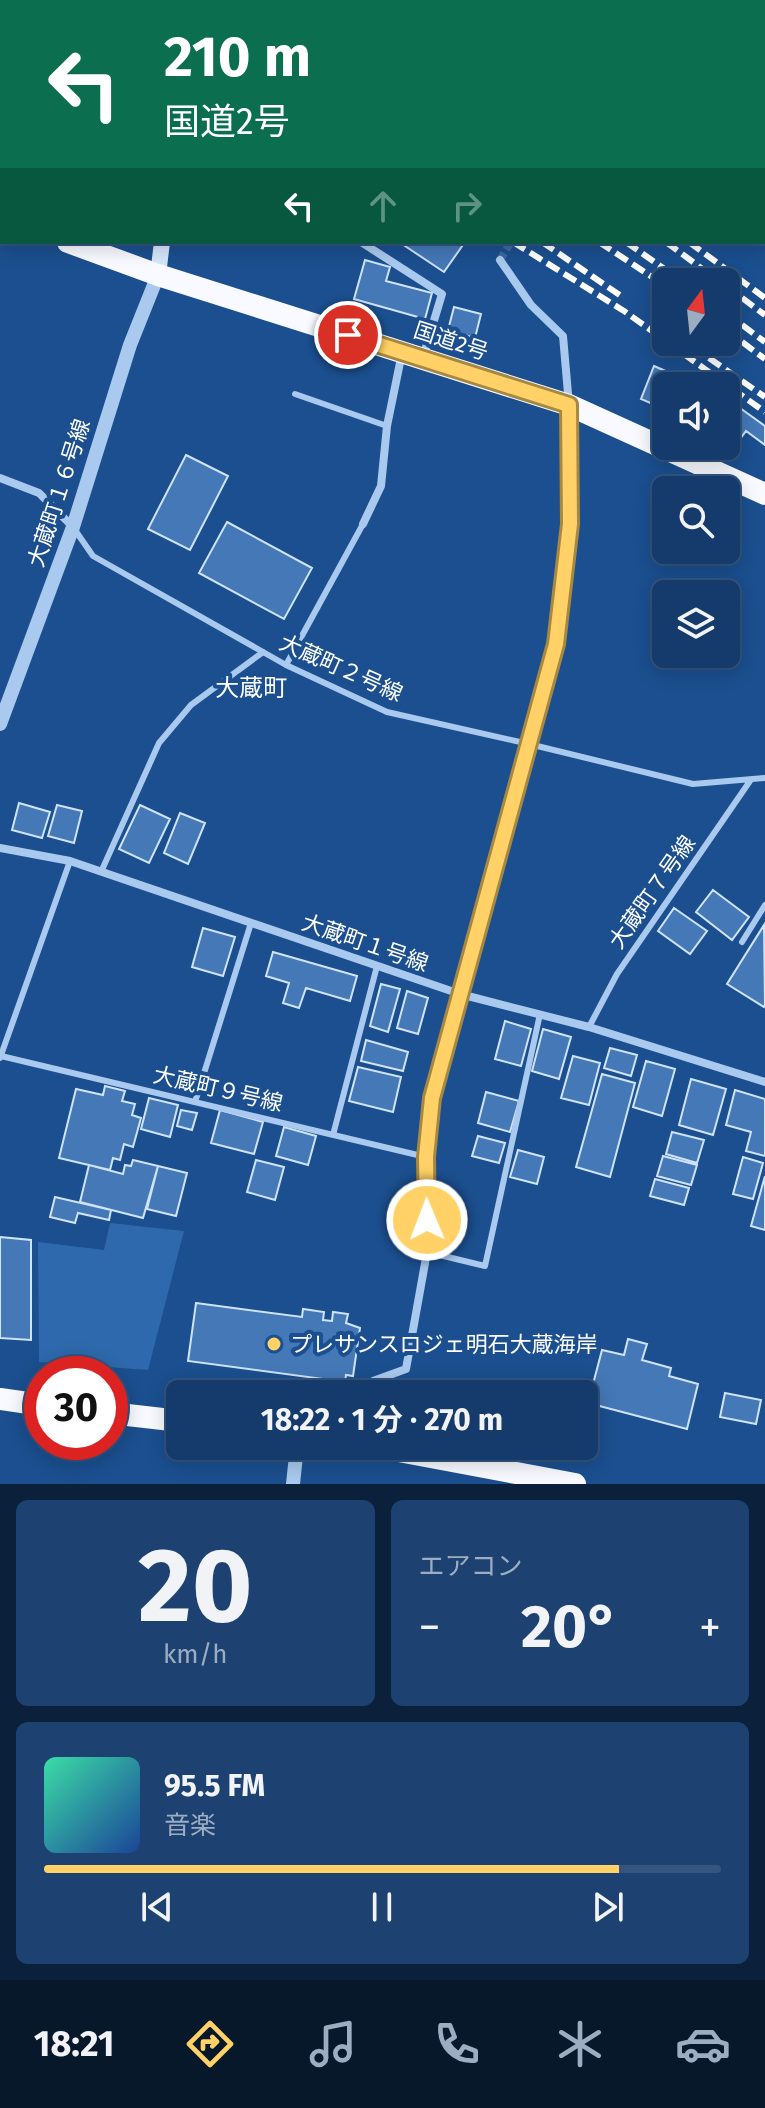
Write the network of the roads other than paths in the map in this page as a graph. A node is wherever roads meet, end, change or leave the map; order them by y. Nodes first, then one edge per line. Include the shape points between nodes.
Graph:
1 (73, 244) edge
2 (162, 244) edge
3 (364, 244) edge
4 (500, 260) dead end
5 (158, 275) junction
6 (412, 356) junction
7 (295, 394) dead end
8 (569, 405) junction
9 (387, 426) junction
10 (0, 478) edge
11 (765, 494) edge
12 (363, 524) joint
13 (73, 527) junction
14 (263, 652) junction
15 (286, 665) junction
16 (1, 717) edge
17 (529, 744) junction
18 (765, 778) edge
19 (750, 781) junction
20 (0, 848) edge
21 (70, 861) junction
22 (101, 872) junction
23 (765, 905) edge
24 (251, 923) junction
25 (742, 942) dead end
26 (377, 966) junction
27 (460, 994) junction
28 (540, 1014) junction
29 (589, 1027) junction
30 (0, 1058) edge
31 (765, 1082) edge
32 (195, 1102) junction
33 (333, 1135) junction
34 (426, 1157) junction
35 (427, 1252) junction
36 (376, 1380) edge
37 (0, 1399) edge
38 (24, 1402) edge
39 (128, 1415) edge
40 (166, 1419) edge
41 (296, 1460) edge
42 (447, 1460) edge
43 (293, 1484) edge
44 (575, 1484) edge

1 - 5 highway, 国道2号
2 - 5 main road
3 - 6 street via 442,294
4 - 8 street via 531,305 563,336
5 - 6 highway, 国道2号
5 - 13 street, 大蔵町１６号線 via 130,345
6 - 8 highway, 国道2号
6 - 9 street
7 - 9 lane
8 - 11 highway, 国道2号
8 - 17 street via 565,569 556,644
9 - 12 street via 381,486
10 - 13 street, 大蔵町２号線 via 39,493
12 - 15 lane
13 - 14 lane, 大蔵町２号線 via 93,556
13 - 16 street, 大蔵町１６号線
14 - 15 lane, 大蔵町２号線
14 - 22 lane via 191,705 159,743
15 - 17 lane, 大蔵町２号線 via 387,712
17 - 19 lane, 大蔵町２号線 via 693,784
17 - 27 street
18 - 19 lane, 大蔵町２号線
19 - 29 lane, 大蔵町７号線 via 617,974
20 - 21 street, 大蔵町１号線
21 - 22 street, 大蔵町１号線
21 - 30 lane
22 - 24 street, 大蔵町１号線
23 - 25 lane
24 - 26 street, 大蔵町１号線
24 - 32 lane
26 - 27 street, 大蔵町１号線
26 - 33 lane
27 - 28 street, 大蔵町１号線
27 - 34 street via 432,1098
28 - 29 street, 大蔵町１号線
28 - 35 lane via 485,1266
29 - 31 street, 大蔵町１号線
30 - 32 lane, 大蔵町９号線
32 - 33 lane, 大蔵町９号線
33 - 34 lane, 大蔵町９号線
34 - 35 street
35 - 36 street via 406,1369
37 - 38 highway
39 - 40 highway
41 - 43 street
42 - 44 highway

